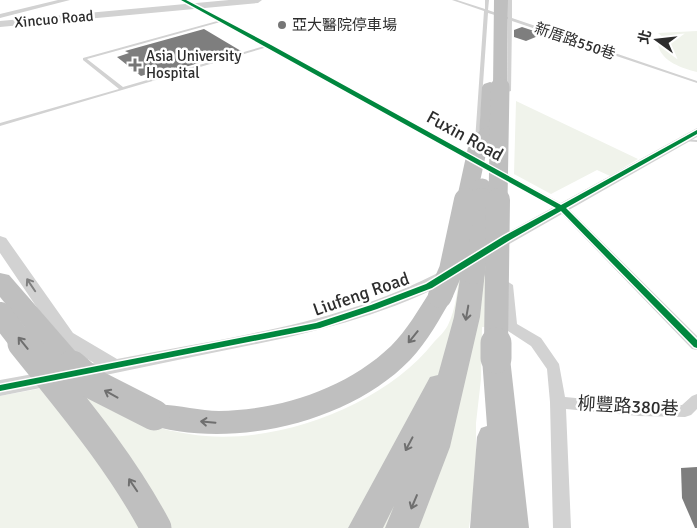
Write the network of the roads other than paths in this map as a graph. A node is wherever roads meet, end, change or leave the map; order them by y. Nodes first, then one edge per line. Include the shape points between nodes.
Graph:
1 (67, 0) edge
2 (183, 0) edge
3 (258, 0) edge
4 (454, 0) edge
5 (487, 0) edge
6 (510, 0) edge
7 (494, 4) edge
8 (193, 6) junction
9 (0, 16) edge
10 (509, 19) junction
11 (222, 21) junction
12 (0, 24) edge
13 (269, 46) junction
14 (697, 82) edge
15 (122, 88) junction
16 (508, 98) dead end
17 (0, 125) edge
18 (488, 136) junction
19 (693, 138) edge
20 (476, 159) junction
21 (562, 208) junction
22 (504, 235) junction
23 (0, 241) edge
24 (453, 271) junction
25 (0, 281) edge
26 (0, 314) edge
27 (697, 346) edge
28 (456, 354) junction
29 (496, 358) junction
30 (114, 366) junction
31 (0, 388) edge
32 (697, 400) edge
33 (558, 402) junction
34 (156, 528) edge
35 (365, 528) edge
36 (402, 528) edge
37 (487, 528) edge
38 (512, 528) edge
39 (562, 528) edge

1 - 9 street
2 - 8 street, Fuxin Road
3 - 8 street, Xincuo Road
4 - 7 lane, 新厝路550巷
5 - 7 lane
6 - 10 lane
7 - 10 lane, 新厝路550巷
7 - 18 highway
7 - 20 lane
7 - 29 highway, bridge
8 - 11 street, Fuxin Road
8 - 12 street, Xincuo Road
10 - 14 lane, 新厝路550巷
10 - 16 lane
11 - 13 street, Fuxin Road
11 - 15 lane via 84,59
13 - 15 lane
13 - 20 street, Fuxin Road
15 - 17 lane
18 -> 25 highway, bridge via 478,146 450,270 423,325 400,352 357,384 318,404 285,414 218,423 154,415 93,384 72,366
18 -> 28 highway, bridge via 468,308
19 - 21 street, Liufeng Road
20 - 21 street, Fuxin Road
20 - 24 lane
21 - 22 street, Liufeng Road
21 - 27 street, Fuxin Road
22 - 24 street, Liufeng Road
22 - 33 street, 柳豐路380巷 via 510,326 536,342 554,368
30 -> 23 street via 66,338
24 - 30 street, Liufeng Road via 429,286 317,326
34 -> 26 highway, bridge via 110,452
28 -> 35 highway
28 -> 36 highway via 434,447
29 - 37 highway
29 - 38 highway
30 - 31 street, Liufeng Road
32 - 33 street, 柳豐路380巷 via 685,411
33 - 39 street

